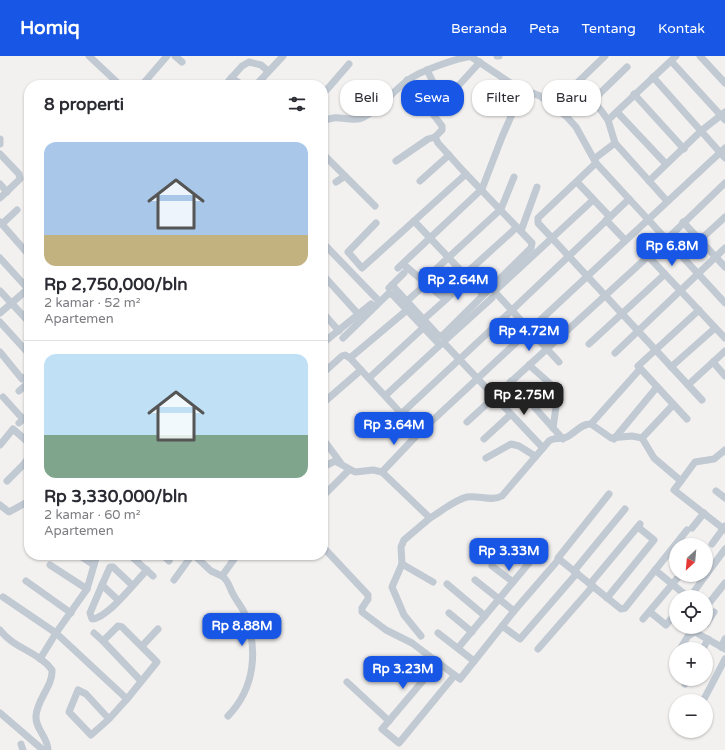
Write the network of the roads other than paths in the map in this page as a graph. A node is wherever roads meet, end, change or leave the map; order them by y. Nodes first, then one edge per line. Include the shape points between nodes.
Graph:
1 (89, 56) edge
2 (167, 56) edge
3 (175, 56) edge
4 (283, 56) edge
5 (471, 56) edge
6 (605, 56) edge
7 (700, 56) edge
8 (673, 58) edge
9 (182, 62) dead end
10 (480, 62) junction
11 (349, 64) dead end
12 (628, 67) dead end
13 (427, 70) junction
14 (268, 71) junction
15 (653, 77) junction
16 (231, 78) joint
17 (115, 80) edge
18 (146, 80) edge
19 (234, 80) edge
20 (260, 80) edge
21 (407, 80) edge
22 (432, 80) edge
23 (464, 80) edge
24 (509, 80) edge
25 (580, 80) edge
26 (725, 84) edge
27 (401, 86) edge
28 (328, 88) edge
29 (601, 92) edge
30 (534, 93) edge
31 (634, 94) junction
32 (601, 111) edge
33 (616, 112) junction
34 (434, 116) edge
35 (512, 116) edge
36 (724, 116) edge
37 (328, 119) edge
38 (608, 120) junction
39 (701, 131) junction
40 (435, 137) junction
41 (0, 139) edge
42 (615, 143) junction
43 (0, 144) edge
44 (684, 149) junction
45 (723, 152) edge
46 (0, 154) edge
47 (449, 155) junction
48 (328, 159) edge
49 (396, 161) dead end
50 (595, 161) junction
51 (666, 164) junction
52 (466, 174) junction
53 (345, 176) junction
54 (514, 177) dead end
55 (420, 181) dead end
56 (336, 182) dead end
57 (577, 182) junction
58 (649, 182) junction
59 (725, 183) edge
60 (0, 184) edge
61 (537, 187) dead end
62 (482, 189) junction
63 (7, 192) junction
64 (0, 198) edge
65 (629, 199) junction
66 (593, 200) junction
67 (667, 201) junction
68 (375, 206) dead end
69 (501, 209) junction
70 (17, 210) dead end
71 (725, 217) edge
72 (608, 219) junction
73 (647, 220) junction
74 (414, 221) junction
75 (684, 222) junction
76 (1, 223) edge
77 (376, 223) dead end
78 (519, 229) junction
79 (552, 239) junction
80 (431, 240) junction
81 (624, 240) junction
82 (666, 240) junction
83 (700, 240) junction
84 (725, 248) edge
85 (24, 249) edge
86 (328, 250) edge
87 (568, 256) junction
88 (648, 256) junction
89 (716, 256) junction
90 (0, 258) edge
91 (448, 258) junction
92 (725, 267) edge
93 (401, 269) junction
94 (665, 274) junction
95 (465, 275) junction
96 (587, 275) junction
97 (698, 275) junction
98 (328, 281) edge
99 (425, 283) junction
100 (24, 284) edge
101 (392, 285) junction
102 (449, 290) junction
103 (0, 291) edge
104 (682, 291) junction
105 (24, 293) edge
106 (483, 294) junction
107 (604, 295) junction
108 (492, 298) dead end
109 (377, 299) junction
110 (408, 301) junction
111 (12, 303) junction
112 (725, 303) edge
113 (407, 310) junction
114 (699, 310) junction
115 (511, 311) junction
116 (0, 313) edge
117 (621, 314) junction
118 (24, 316) edge
119 (360, 316) junction
120 (328, 318) edge
121 (0, 322) edge
122 (424, 324) junction
123 (715, 328) junction
124 (530, 329) junction
125 (339, 330) junction
126 (638, 332) junction
127 (342, 338) dead end
128 (725, 338) edge
129 (328, 339) edge
130 (442, 344) junction
131 (589, 344) dead end
132 (24, 348) edge
133 (547, 348) junction
134 (654, 350) junction
135 (725, 351) edge
136 (0, 352) edge
137 (615, 353) dead end
138 (350, 358) junction
139 (459, 361) junction
140 (559, 362) dead end
141 (713, 362) junction
142 (529, 365) junction
143 (671, 367) junction
144 (328, 369) edge
145 (640, 369) junction
146 (361, 370) junction
147 (725, 376) edge
148 (24, 377) edge
149 (368, 378) junction
150 (476, 379) junction
151 (511, 381) junction
152 (688, 385) junction
153 (24, 386) edge
154 (657, 387) junction
155 (19, 391) dead end
156 (386, 395) junction
157 (3, 397) dead end
158 (493, 397) junction
159 (328, 399) edge
160 (702, 400) dead end
161 (673, 405) junction
162 (402, 413) junction
163 (510, 415) junction
164 (24, 418) edge
165 (687, 419) dead end
166 (467, 422) dead end
167 (591, 424) junction
168 (553, 428) junction
169 (419, 433) junction
170 (642, 438) junction
171 (24, 439) edge
172 (563, 439) junction
173 (614, 439) junction
174 (484, 440) dead end
175 (0, 445) edge
176 (328, 446) edge
177 (542, 448) junction
178 (725, 450) edge
179 (535, 456) junction
180 (486, 458) dead end
181 (340, 462) junction
182 (24, 463) edge
183 (328, 464) edge
184 (349, 470) junction
185 (382, 472) junction
186 (7, 481) dead end
187 (681, 481) junction
188 (328, 491) edge
189 (716, 491) dead end
190 (609, 494) dead end
191 (725, 498) edge
192 (24, 504) edge
193 (0, 505) edge
194 (625, 508) dead end
195 (704, 514) junction
196 (430, 518) junction
197 (724, 528) edge
198 (713, 543) edge
199 (725, 549) edge
200 (328, 552) edge
201 (534, 557) dead end
202 (88, 560) edge
203 (96, 560) edge
204 (135, 560) edge
205 (191, 560) edge
206 (200, 560) edge
207 (233, 560) edge
208 (559, 560) junction
209 (402, 564) junction
210 (50, 565) dead end
211 (94, 565) junction
212 (713, 565) edge
213 (492, 566) dead end
214 (146, 570) junction
215 (655, 570) junction
216 (575, 572) junction
217 (153, 576) dead end
218 (222, 576) junction
219 (174, 580) dead end
220 (475, 580) dead end
221 (26, 581) dead end
222 (433, 582) dead end
223 (513, 582) junction
224 (675, 582) edge
225 (701, 582) edge
226 (725, 583) edge
227 (102, 584) junction
228 (447, 584) dead end
229 (132, 585) junction
230 (592, 585) junction
231 (673, 585) junction
232 (86, 589) junction
233 (680, 590) edge
234 (694, 590) edge
235 (3, 597) dead end
236 (607, 598) junction
237 (713, 598) edge
238 (500, 599) junction
239 (118, 600) junction
240 (514, 611) junction
241 (650, 612) junction
242 (71, 613) junction
243 (449, 613) dead end
244 (485, 616) junction
245 (643, 619) dead end
246 (669, 621) edge
247 (502, 626) junction
248 (158, 629) dead end
249 (0, 630) edge
250 (472, 632) junction
251 (56, 633) junction
252 (94, 633) dead end
253 (438, 633) dead end
254 (686, 634) edge
255 (700, 634) edge
256 (421, 636) dead end
257 (684, 637) dead end
258 (708, 639) junction
259 (725, 639) edge
260 (103, 641) junction
261 (706, 642) edge
262 (142, 646) junction
263 (458, 648) junction
264 (723, 648) edge
265 (538, 649) dead end
266 (40, 659) junction
267 (725, 659) edge
268 (474, 661) junction
269 (438, 663) junction
270 (454, 676) junction
271 (141, 681) junction
272 (347, 682) dead end
273 (707, 694) edge
274 (127, 699) junction
275 (0, 713) edge
276 (228, 716) dead end
277 (109, 719) junction
278 (389, 721) junction
279 (43, 750) edge
280 (48, 750) edge

1 - 17 street
2 - 18 street
3 - 9 street
4 - 14 street
5 - 10 street
5 - 13 street
6 - 25 street
7 - 26 street
8 - 15 street
8 - 36 street
10 - 23 street
10 - 24 street
11 - 28 street
12 - 29 street
13 - 21 street
13 - 22 street
14 - 16 street via 261,65 249,62
14 - 20 street
15 - 31 street
15 - 39 street
16 - 19 street
27 - 37 street via 377,109 364,117
30 - 50 street via 576,126
31 - 33 street
31 - 44 street
32 - 38 street
33 - 38 street
33 - 51 street
34 - 40 street via 442,126 442,130
35 - 62 street
36 - 39 street
38 - 42 street
39 - 44 street
39 - 45 street
40 - 47 street
40 - 49 street
41 - 43 street
42 - 50 street
42 - 58 street
44 - 51 street
45 - 67 street
46 - 63 street via 20,177 20,181
47 - 52 street
47 - 55 street
48 - 53 street
50 - 57 street
50 - 65 street
51 - 58 street
52 - 62 street
52 - 74 street
53 - 56 street
53 - 68 street
54 - 69 street
57 - 66 street
57 - 79 street via 538,218 538,223
58 - 67 street
59 - 75 street
60 - 63 street
61 - 78 street
62 - 69 street
62 - 80 street
63 - 64 street
65 - 72 street
65 - 73 street
66 - 72 street
66 - 79 street
67 - 73 street
69 - 78 street
69 - 91 street
70 - 76 street
71 - 83 street
72 - 81 street
72 - 87 street
73 - 81 street
73 - 82 street
74 - 77 street via 362,268 349,249
74 - 80 street
75 - 82 street
75 - 83 street
76 - 85 street
78 - 95 street
78 - 106 street via 532,246
79 - 87 street
79 - 115 street via 496,291
80 - 91 street
80 - 93 street
81 - 96 street
82 - 88 street
82 - 97 street
83 - 89 street
84 - 89 street
86 - 109 street
87 - 96 street
87 - 115 street
88 - 94 street
88 - 107 street
89 - 92 street
89 - 97 street
90 - 100 street
91 - 95 street
91 - 99 street
93 - 99 street
93 - 101 street
94 - 104 street
94 - 117 street
95 - 102 street
95 - 106 street
96 - 107 street
96 - 124 street
97 - 104 street
97 - 112 street
98 - 119 street
99 - 102 street via 440,296
99 - 110 street
101 - 109 street
101 - 110 street
102 - 122 street via 449,297
103 - 111 street
104 - 114 street
104 - 126 street
105 - 111 street
106 - 122 street via 443,335 438,335
107 - 117 street
107 - 133 street
108 - 130 street
109 - 119 street
110 - 122 street
111 - 116 street
111 - 118 street
113 - 119 street via 393,294 389,294
113 - 122 street
113 - 138 street
114 - 123 street
114 - 134 street
115 - 124 street
115 - 139 street
117 - 126 street
117 - 131 street
119 - 125 street
119 - 127 street
120 - 125 street
121 - 132 street
122 - 130 street
122 - 149 street
123 - 128 street
123 - 143 street
124 - 133 street
124 - 150 street
125 - 129 street
126 - 134 street
126 - 137 street
130 - 139 street
130 - 156 street
133 - 140 street
133 - 142 street
134 - 143 street
134 - 145 street via 639,364
135 - 141 street
136 - 148 street via 22,378
138 - 144 street via 342,356
138 - 146 street
139 - 150 street
139 - 162 street
141 - 147 street
141 - 152 street
142 - 151 street
142 - 168 street via 555,388 557,400
143 - 152 street
145 - 154 street
145 - 167 street
146 - 149 street
146 - 159 street
149 - 156 street
150 - 158 street
150 - 169 street
151 - 158 street
151 - 168 street
152 - 160 street
153 - 155 street
154 - 161 street
154 - 173 street
156 - 162 street
157 - 164 street via 21,421
158 - 163 street
158 - 166 street
161 - 165 street
161 - 170 street
162 - 169 street
163 - 174 street
163 - 177 street
167 - 172 street via 586,424
167 - 173 street
168 - 172 street
169 - 185 street
170 - 173 street via 630,436
170 - 187 street via 654,458
171 - 175 street via 12,429
172 - 177 street via 552,439
176 - 181 street
177 - 179 street
178 - 187 street via 714,459 695,462
179 - 180 street via 511,444
179 - 196 street via 502,496 494,499 475,496 465,498
181 - 183 street via 334,461
181 - 184 street
182 - 186 street
184 - 185 street
184 - 188 street
185 - 196 street
187 - 195 street via 674,490
189 - 191 street
190 - 208 street via 558,558
192 - 193 street via 9,512
194 - 216 street
195 - 197 street
195 - 215 street
196 - 209 street via 404,540 401,547
197 - 198 street
199 - 212 street
200 - 269 street via 368,595 362,612 386,630 412,643
201 - 223 street
202 - 211 street
203 - 211 street
204 - 214 street
205 - 219 street
206 - 218 street
207 - 218 street
208 - 216 street
208 - 240 street
209 - 222 street
209 - 256 street via 392,589 404,616
210 - 232 street
211 - 232 street
213 - 223 street
214 - 217 street
214 - 229 street
215 - 231 street
215 - 236 street via 625,608 621,609
216 - 230 street
216 - 247 street via 520,639
218 - 276 street via 244,612 253,655 246,691 238,706
220 - 238 street
221 - 242 street
223 - 238 street
224 - 231 street
225 - 234 street
226 - 237 street
227 - 229 street via 112,566
227 - 239 street
227 - 239 street via 90,618 101,617
228 - 244 street
229 - 239 street
230 - 236 street
230 - 236 street via 639,525 654,540
230 - 265 street
231 - 233 street
231 - 241 street
232 - 242 street
235 - 251 street
238 - 240 street
238 - 244 street
240 - 247 street
241 - 245 street
241 - 246 street via 666,625
242 - 251 street
243 - 250 street
244 - 250 street
247 - 268 street
248 - 262 street
249 - 266 street via 10,640
250 - 263 street
251 - 266 street
251 - 274 street
252 - 260 street
253 - 263 street
254 - 257 street
255 - 258 street
258 - 261 street
258 - 264 street
259 - 264 street
260 - 262 street via 120,626
260 - 271 street
262 - 271 street via 158,662
263 - 268 street
266 - 280 street via 52,670 36,717 36,723 47,741
267 - 273 street
268 - 270 street via 460,679
269 - 270 street
269 - 278 street
270 - 278 street via 399,743 382,729
271 - 274 street
272 - 278 street
274 - 277 street
275 - 279 street
277 - 277 street via 91,735 69,712 76,691 80,690 86,694

